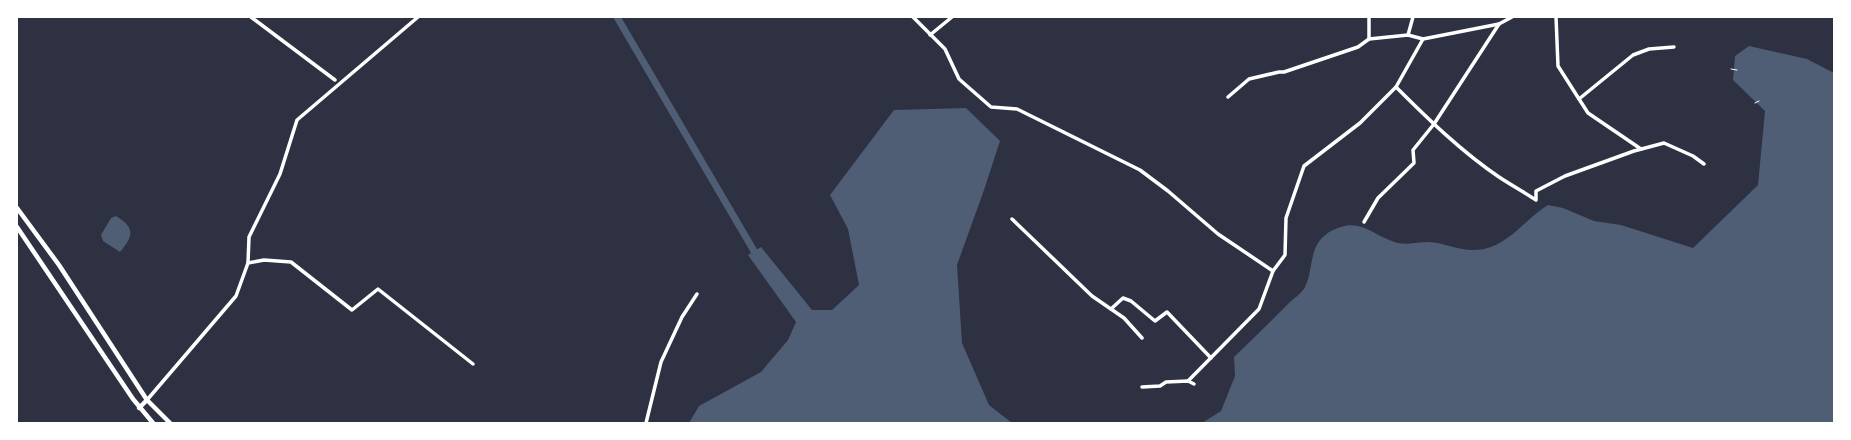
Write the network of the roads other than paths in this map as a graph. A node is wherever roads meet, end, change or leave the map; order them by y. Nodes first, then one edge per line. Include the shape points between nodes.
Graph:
1 (250, 17) edge
2 (418, 17) edge
3 (913, 17) edge
4 (952, 17) edge
5 (1369, 17) edge
6 (1413, 17) edge
7 (1512, 17) edge
8 (1556, 17) edge
9 (1499, 24) junction
10 (930, 35) junction
11 (1408, 35) junction
12 (1369, 39) junction
13 (1423, 39) junction
14 (1674, 47) dead end
15 (335, 80) dead end
16 (1396, 87) junction
17 (1228, 97) dead end
18 (1579, 99) junction
19 (1434, 124) junction
20 (1641, 149) junction
21 (1704, 164) dead end
22 (17, 208) edge
23 (1012, 219) dead end
24 (1364, 222) dead end
25 (17, 227) edge
26 (248, 264) junction
27 (1273, 272) junction
28 (697, 294) dead end
29 (1111, 309) junction
30 (1142, 338) dead end
31 (1211, 358) junction
32 (473, 364) dead end
33 (1188, 381) junction
34 (1194, 384) dead end
35 (1142, 387) dead end
36 (147, 400) junction
37 (140, 408) junction
38 (153, 423) edge
39 (170, 423) edge
40 (646, 423) edge

1 - 15 street
2 - 26 street via 297,120 280,174 249,237
3 - 10 street
4 - 10 street
5 - 12 street
6 - 11 street
7 - 9 street
8 - 18 street via 1558,66
9 - 13 street
9 - 19 street
10 - 27 street via 945,49 959,79 991,107 1017,109 1140,170 1218,234
11 - 12 street
11 - 13 street
12 - 17 street via 1358,47 1284,72 1249,79
13 - 16 street
14 - 18 street via 1649,49 1633,55
16 - 19 street
16 - 27 street via 1360,123 1304,166 1286,218 1285,255
18 - 20 street via 1588,113
19 - 20 street via 1498,177 1536,200 1536,191 1565,176
19 - 24 street via 1413,150 1414,162 1378,198
20 - 21 street via 1664,143
22 - 36 main road via 59,265
23 - 29 street via 1092,296
25 - 37 main road
26 - 32 street via 264,260 291,262 352,310 378,289
26 - 36 street via 236,296
27 - 31 street via 1259,309
28 - 40 street via 682,317 661,362
29 - 30 street via 1124,318
29 - 31 street via 1123,298 1131,301 1155,321 1167,312
31 - 33 street
33 - 34 street
33 - 35 street
36 - 37 main road
36 - 39 main road
37 - 38 main road

